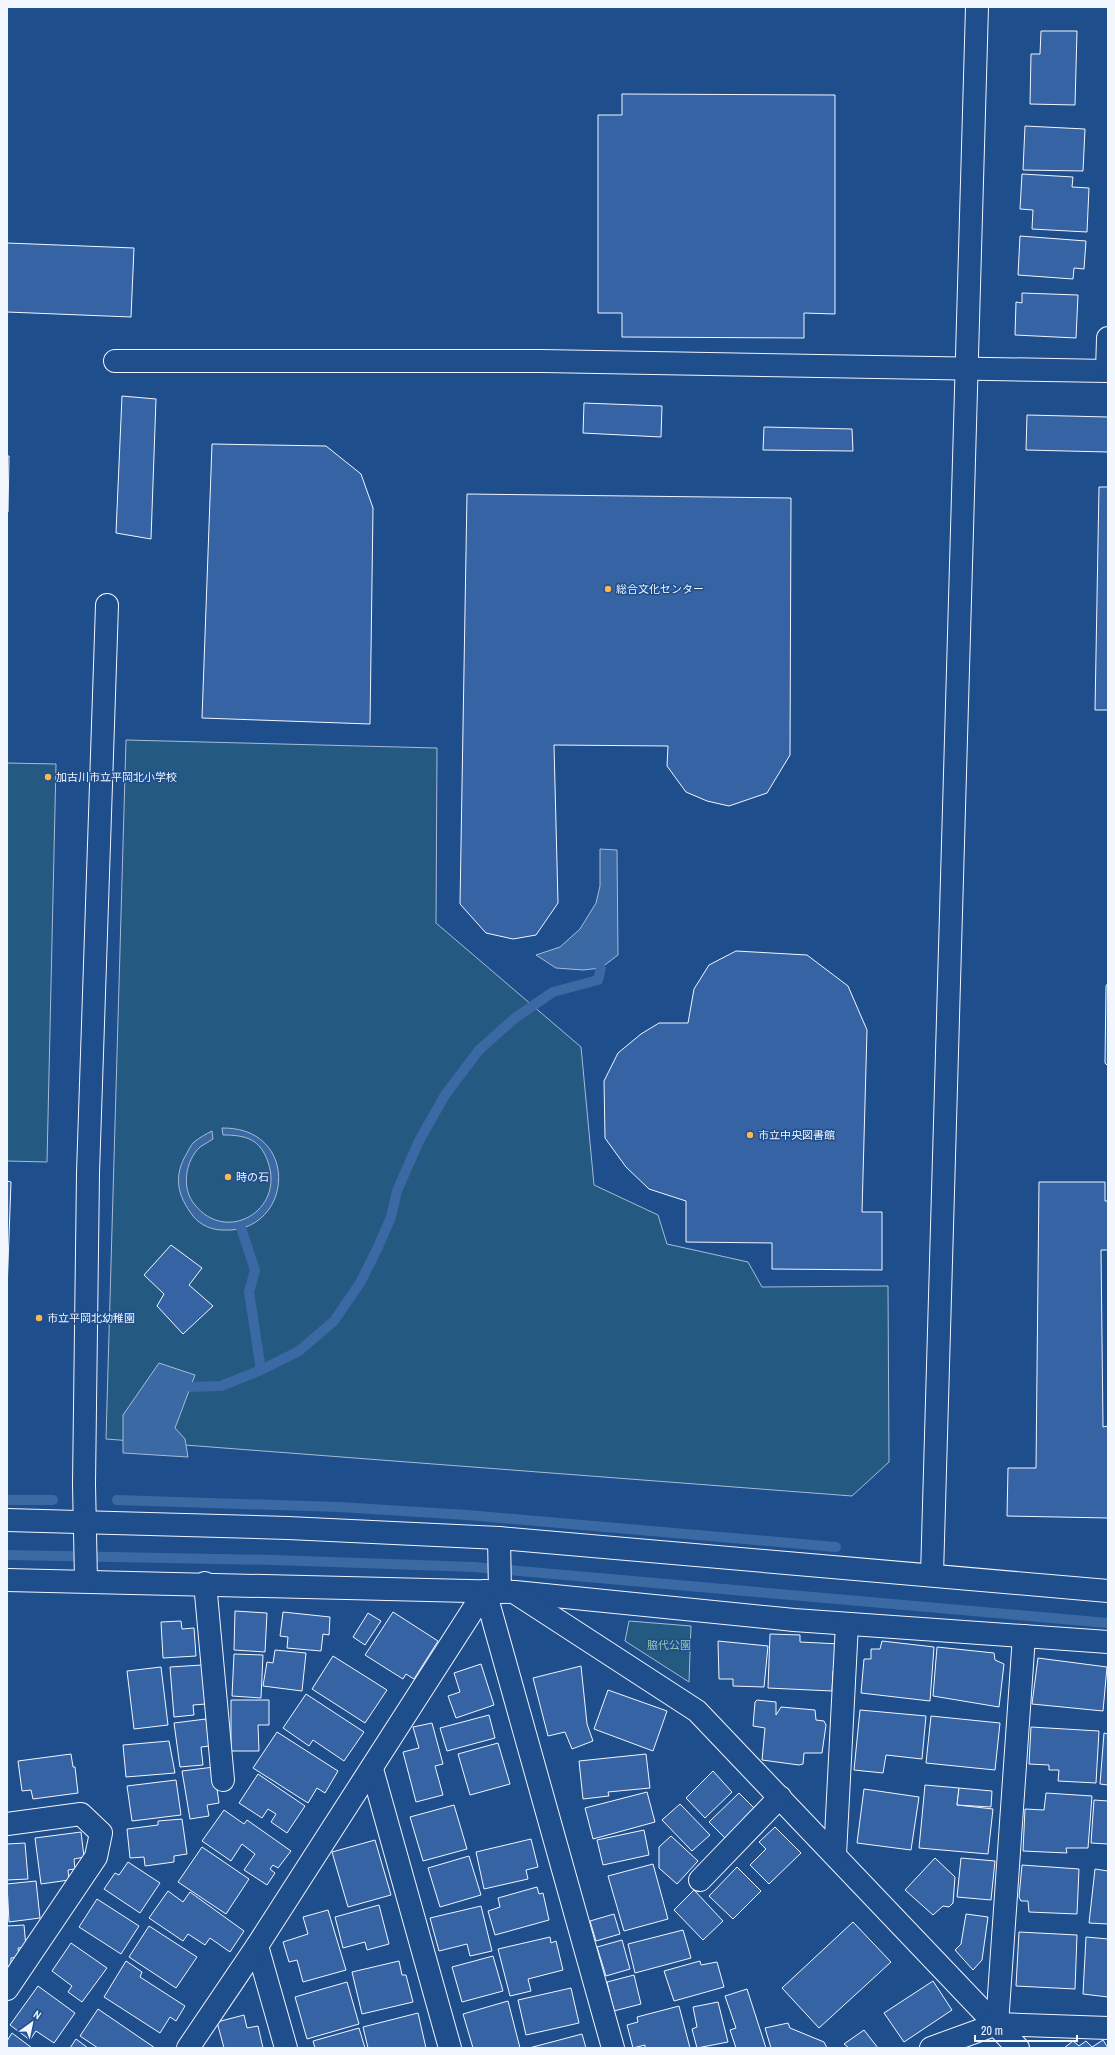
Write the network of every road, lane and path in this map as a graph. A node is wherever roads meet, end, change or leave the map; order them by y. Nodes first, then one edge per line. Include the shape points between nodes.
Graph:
1 (977, 7) edge
2 (1108, 338) edge
3 (115, 361) dead end
4 (968, 368) junction
5 (1108, 371) edge
6 (107, 605) dead end
7 (7, 1520) edge
8 (84, 1522) junction
9 (499, 1538) junction
10 (932, 1575) junction
11 (7, 1580) edge
12 (86, 1580) junction
13 (205, 1583) junction
14 (1108, 1591) edge
15 (500, 1592) junction
16 (847, 1624) junction
17 (1024, 1636) junction
18 (1108, 1642) edge
19 (372, 1769) junction
20 (223, 1780) dead end
21 (780, 1797) junction
22 (7, 1824) edge
23 (835, 1854) junction
24 (700, 1880) dead end
25 (257, 1946) junction
26 (7, 1989) edge
27 (997, 2024) junction
28 (1108, 2028) edge
29 (188, 2048) edge
30 (286, 2048) edge
31 (450, 2048) edge
32 (614, 2048) edge
33 (931, 2048) edge
34 (1018, 2048) edge

1 - 4 street
2 - 5 street
3 - 4 street via 542,361
4 - 5 street
4 - 10 street
6 - 8 street via 88,1173
7 - 8 street
8 - 9 street
8 - 12 street
9 - 10 street
9 - 15 street
10 - 14 street
11 - 12 street
12 - 13 street
13 - 15 street
13 - 20 street
15 - 16 street
15 - 19 street
15 - 21 street via 697,1711
15 - 32 street
16 - 17 street
16 - 23 street
17 - 18 street
17 - 27 street
19 - 25 street
19 - 31 street
21 - 23 street
21 - 24 street
22 - 26 street via 81,1814 101,1832 96,1857
23 - 27 street
25 - 29 street
25 - 30 street
27 - 28 street
27 - 33 street
27 - 34 street

